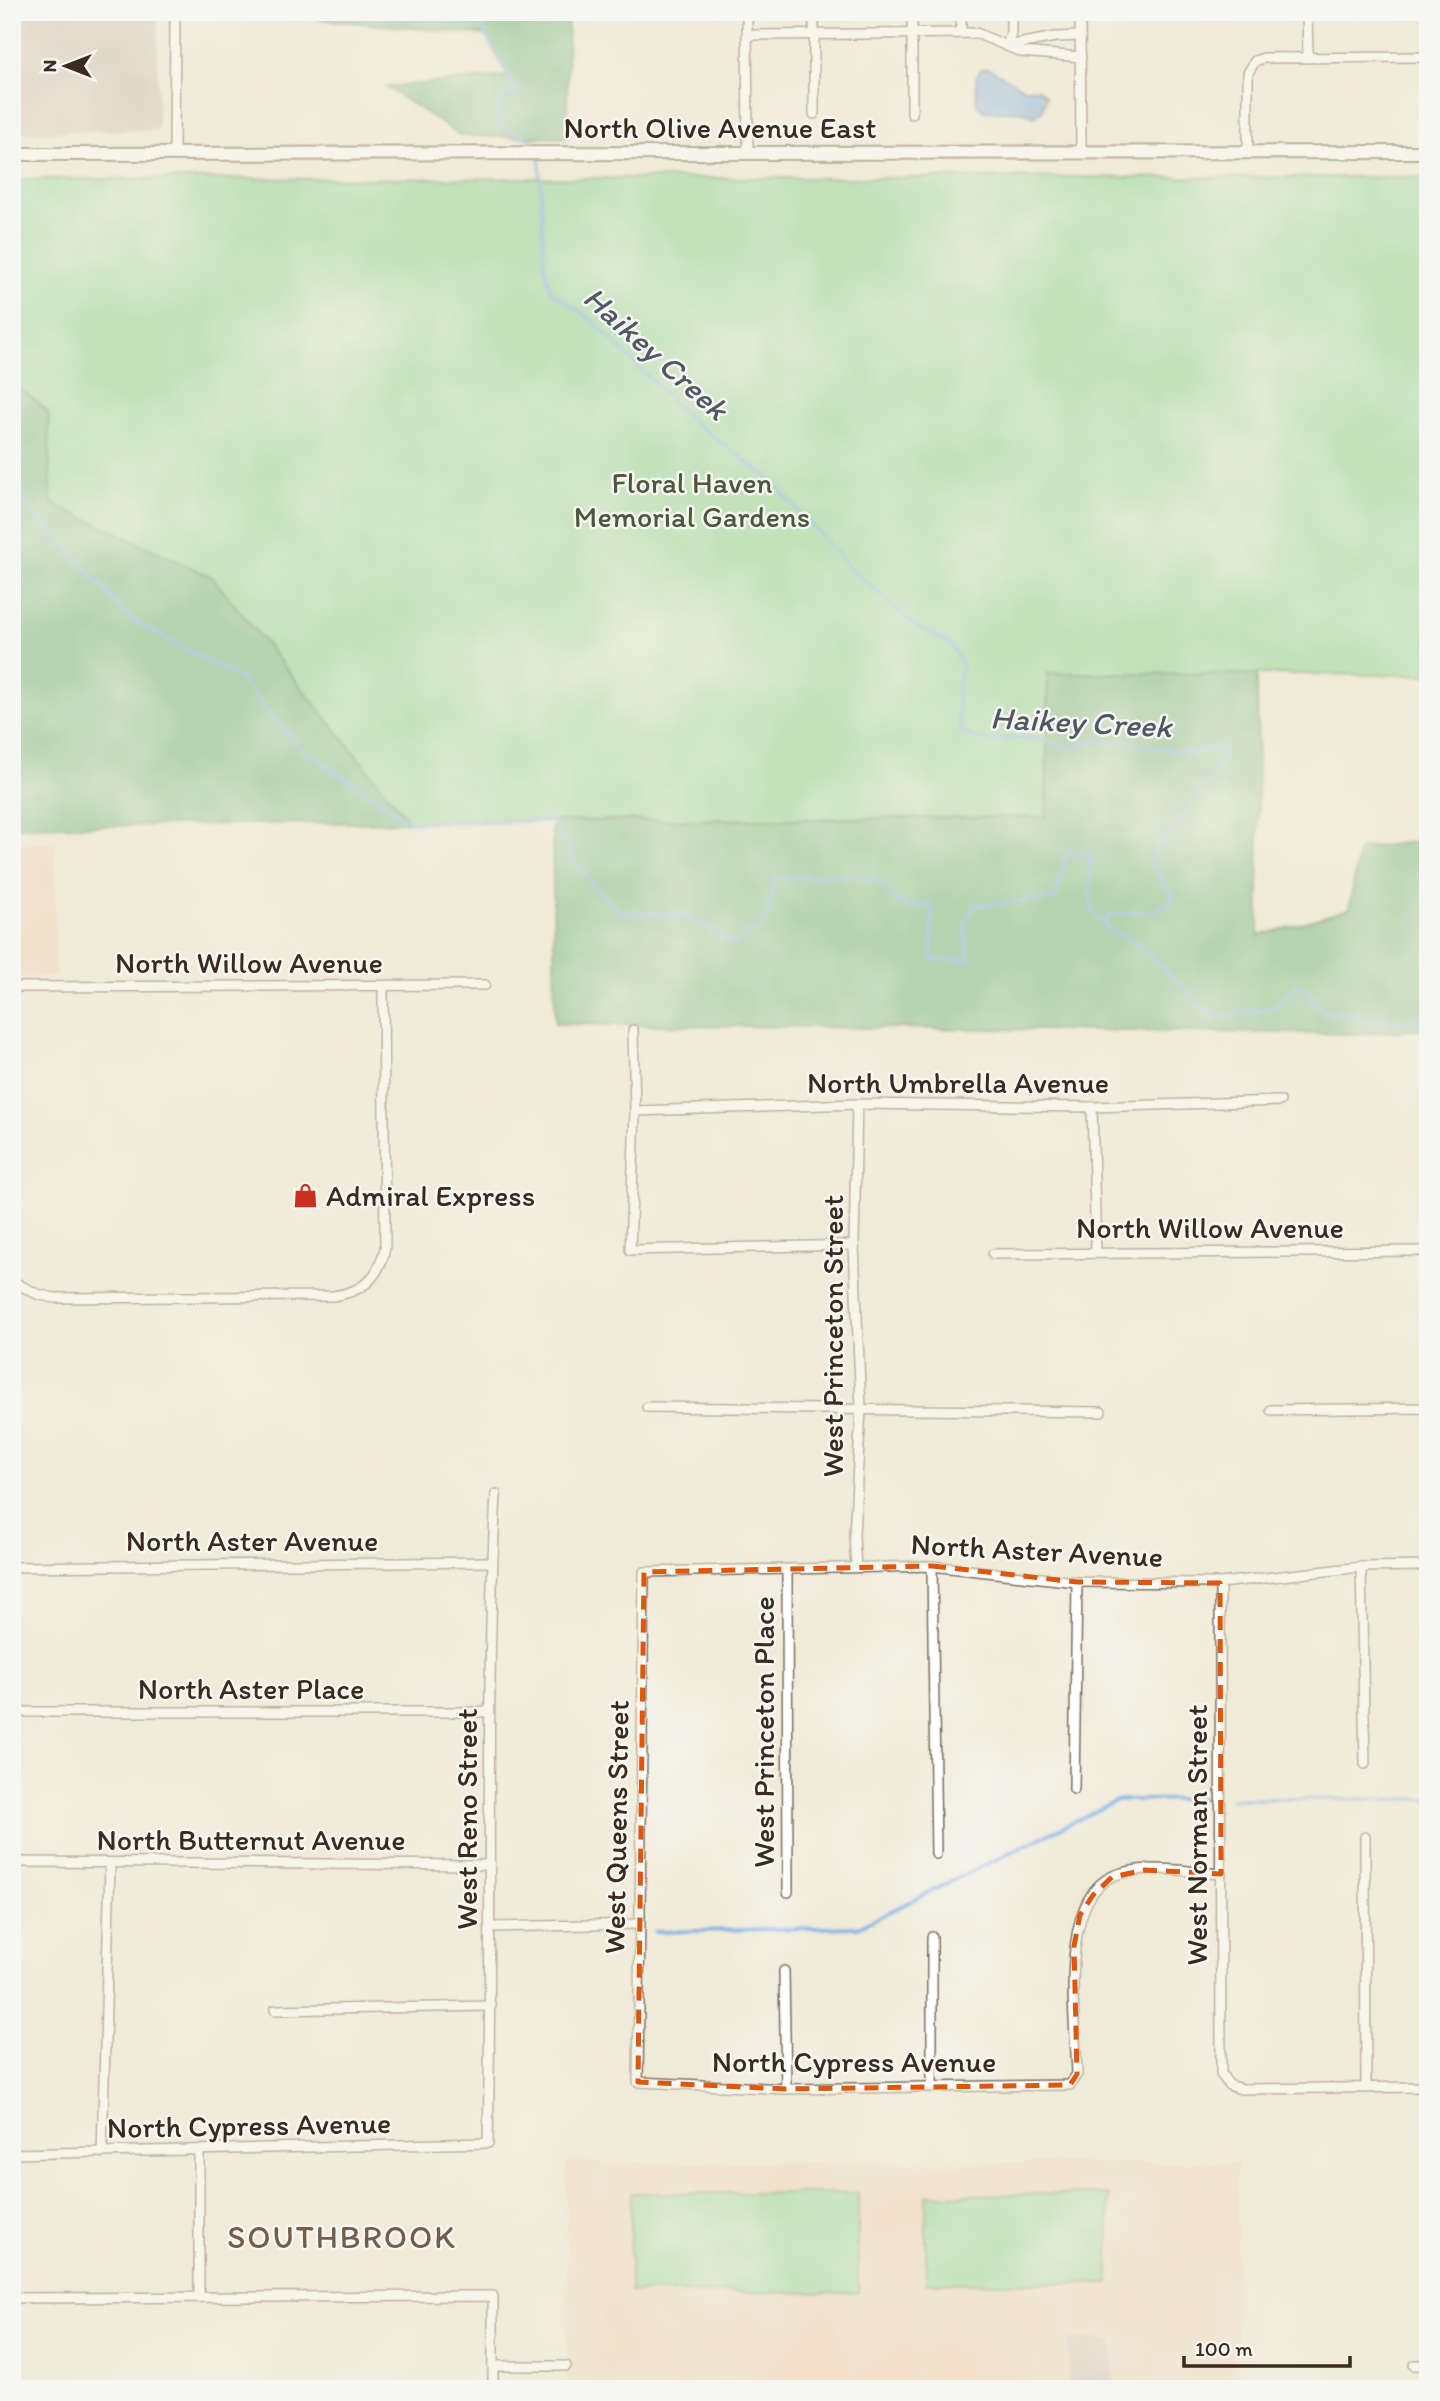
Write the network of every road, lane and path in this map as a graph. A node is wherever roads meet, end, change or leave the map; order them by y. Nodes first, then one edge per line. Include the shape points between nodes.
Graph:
1 (175, 12) edge
2 (747, 12) edge
3 (814, 12) edge
4 (912, 12) edge
5 (961, 12) edge
6 (1011, 12) edge
7 (1080, 12) edge
8 (1307, 12) edge
9 (961, 32) junction
10 (814, 33) junction
11 (912, 33) junction
12 (747, 35) junction
13 (1080, 36) junction
14 (1007, 46) junction
15 (1081, 57) junction
16 (1428, 57) edge
17 (1308, 58) junction
18 (814, 114) dead end
19 (912, 114) dead end
20 (1248, 152) junction
21 (1428, 152) edge
22 (174, 153) junction
23 (748, 153) junction
24 (1081, 153) junction
25 (12, 154) edge
26 (383, 985) junction
27 (485, 985) dead end
28 (12, 987) edge
29 (633, 1030) dead end
30 (1280, 1101) dead end
31 (857, 1104) junction
32 (1091, 1107) junction
33 (635, 1111) junction
34 (854, 1245) junction
35 (1428, 1251) edge
36 (1097, 1252) junction
37 (993, 1254) dead end
38 (12, 1280) edge
39 (647, 1407) dead end
40 (1428, 1408) edge
41 (861, 1409) junction
42 (1271, 1410) dead end
43 (1101, 1412) dead end
44 (496, 1494) dead end
45 (492, 1562) junction
46 (932, 1566) junction
47 (1428, 1566) edge
48 (12, 1567) edge
49 (856, 1567) junction
50 (1361, 1567) junction
51 (787, 1571) junction
52 (644, 1572) joint
53 (1077, 1582) junction
54 (1220, 1583) junction
55 (12, 1712) edge
56 (489, 1712) junction
57 (1365, 1764) dead end
58 (1074, 1789) dead end
59 (1366, 1837) dead end
60 (936, 1854) dead end
61 (12, 1862) edge
62 (110, 1863) junction
63 (490, 1865) junction
64 (1221, 1874) junction
65 (788, 1892) dead end
66 (640, 1924) junction
67 (491, 1927) junction
68 (932, 1937) dead end
69 (784, 1971) dead end
70 (491, 2006) junction
71 (275, 2010) dead end
72 (638, 2082) joint
73 (932, 2087) junction
74 (1428, 2087) edge
75 (1366, 2088) junction
76 (786, 2089) junction
77 (488, 2143) joint
78 (199, 2151) junction
79 (102, 2153) junction
80 (12, 2154) edge
81 (199, 2297) junction
82 (12, 2298) edge
83 (566, 2365) dead end
84 (1414, 2365) dead end
85 (1428, 2365) edge
86 (493, 2366) junction
87 (493, 2389) edge

1 - 22 street
2 - 12 street
3 - 10 street
4 - 11 street
5 - 9 street
6 - 14 street
7 - 13 street
8 - 17 street
9 - 11 street
9 - 14 street
10 - 11 street
10 - 12 street
10 - 18 street
11 - 19 street
12 - 23 street
13 - 14 street
13 - 15 street
14 - 15 street via 1021,52
15 - 24 street
16 - 17 street
17 - 20 street via 1264,58 1252,64 1248,73
20 - 21 street, North Olive Avenue East
20 - 24 street, North Olive Avenue East
22 - 23 street, North Olive Avenue East
22 - 25 street, North Olive Avenue East
23 - 24 street, North Olive Avenue East
26 - 27 street, North Willow Avenue
26 - 28 street, North Willow Avenue
26 - 38 street via 384,1248 369,1283 348,1294 54,1298
29 - 33 street
30 - 32 street, North Umbrella Avenue
31 - 32 street, North Umbrella Avenue
31 - 33 street, North Umbrella Avenue
31 - 34 street, West Princeton Street
32 - 36 street
33 - 34 street via 630,1250
34 - 41 street, West Princeton Street
35 - 36 street, North Willow Avenue
36 - 37 street, North Willow Avenue
39 - 41 street
40 - 42 street
41 - 43 street
41 - 49 street, West Princeton Street
44 - 45 street, West Reno Street
45 - 48 street, North Aster Avenue
45 - 56 street, West Reno Street
46 - 49 street, North Aster Avenue
46 - 53 street, North Aster Avenue
46 - 60 street
47 - 50 street, North Aster Avenue
49 - 51 street, North Aster Avenue
50 - 54 street, North Aster Avenue
50 - 57 street
51 - 52 street, North Aster Avenue
51 - 65 street, West Princeton Place
52 - 66 street, West Queens Street
53 - 54 street, North Aster Avenue
53 - 58 street
54 - 64 street, West Norman Street
55 - 56 street, North Aster Place
56 - 63 street, West Reno Street
59 - 75 street
61 - 62 street, North Butternut Avenue
62 - 63 street, North Butternut Avenue
62 - 79 street
63 - 67 street, West Reno Street
64 - 73 street, North Cypress Avenue via 1145,1870 1112,1877 1093,1895 1080,1916 1074,1946 1077,2074 1070,2085
64 - 75 street, West Norman Street via 1220,2067 1229,2085 1241,2089
66 - 67 street
66 - 72 street, West Queens Street
67 - 70 street, West Reno Street
68 - 73 street
69 - 76 street
70 - 71 street
70 - 77 street, West Reno Street
72 - 76 street, North Cypress Avenue
73 - 76 street, North Cypress Avenue
74 - 75 street
77 - 78 street, North Cypress Avenue
78 - 79 street, North Cypress Avenue
78 - 81 street
79 - 80 street, North Cypress Avenue
81 - 82 street
81 - 86 street via 493,2296
83 - 86 street
84 - 85 street
86 - 87 street

